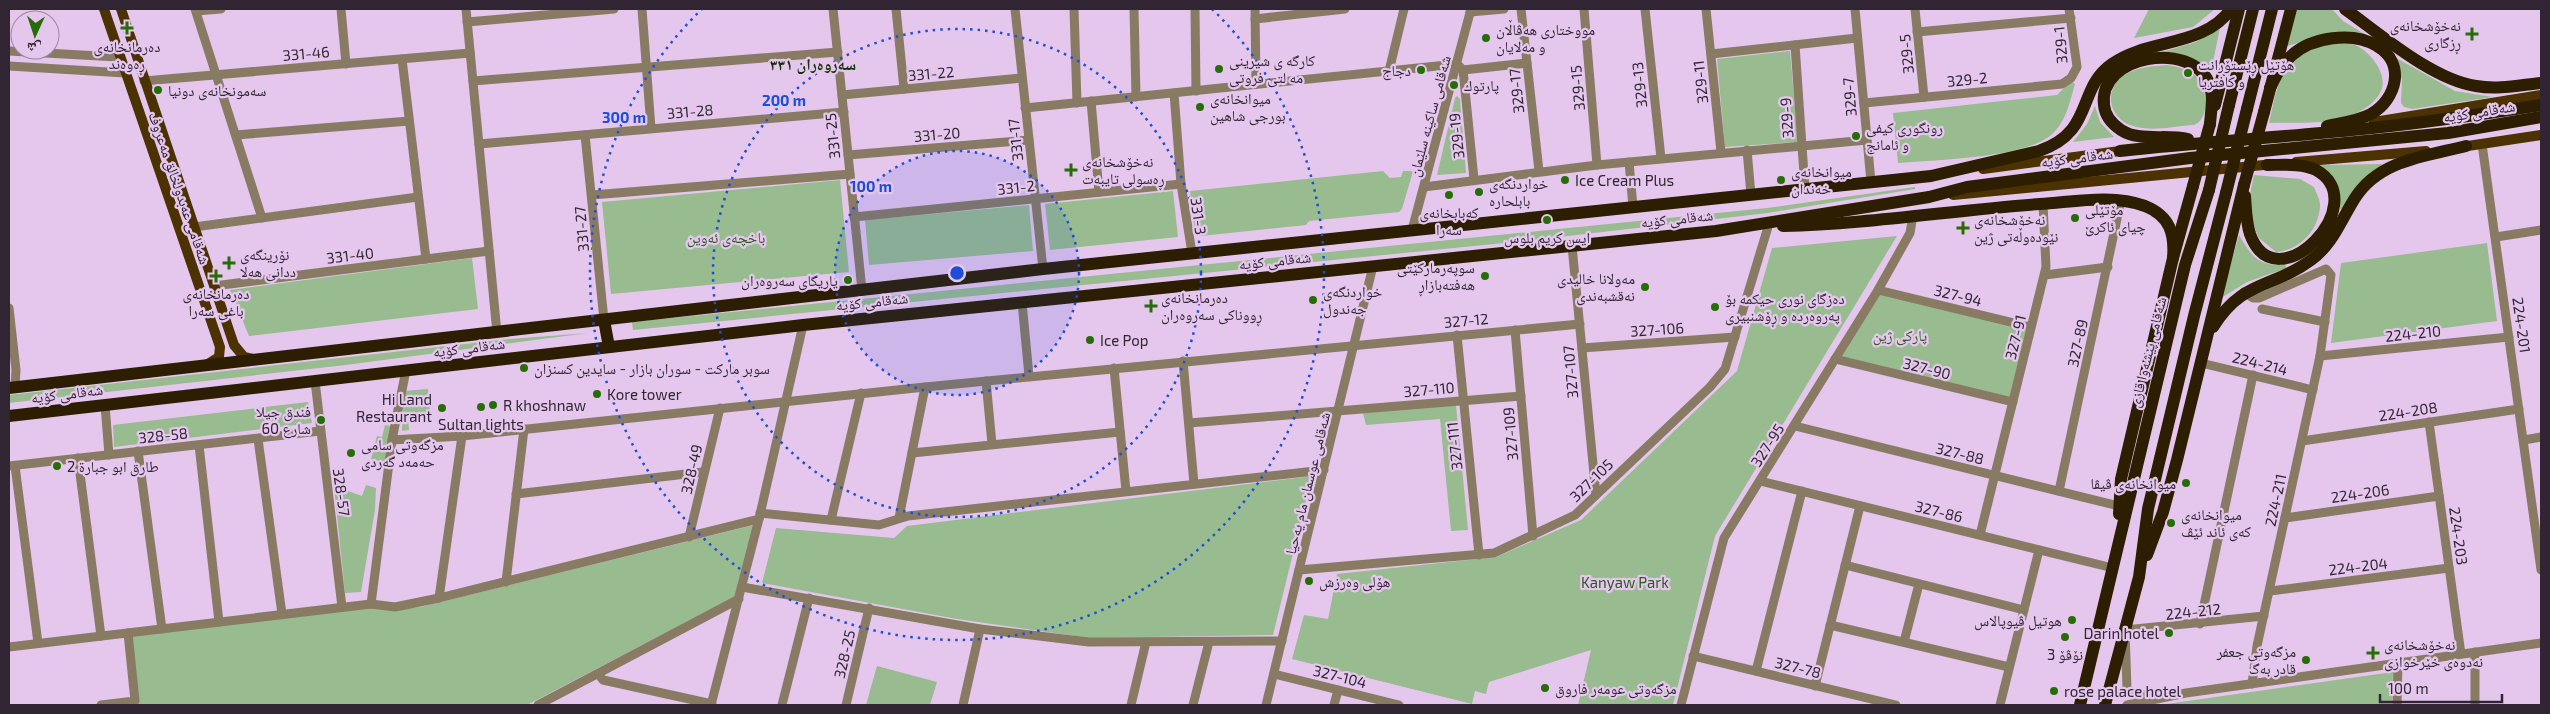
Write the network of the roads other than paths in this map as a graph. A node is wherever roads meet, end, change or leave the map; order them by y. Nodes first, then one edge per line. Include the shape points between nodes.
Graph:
1 (104, 9) edge
2 (120, 9) edge
3 (221, 9) edge
4 (341, 9) edge
5 (466, 9) edge
6 (614, 9) edge
7 (642, 9) edge
8 (833, 9) edge
9 (896, 9) edge
10 (1014, 9) edge
11 (1074, 9) edge
12 (1134, 9) edge
13 (1195, 9) edge
14 (1255, 9) edge
15 (1345, 9) edge
16 (1404, 9) edge
17 (1504, 9) edge
18 (1521, 9) edge
19 (1584, 9) edge
20 (1645, 9) edge
21 (1706, 9) edge
22 (1855, 9) edge
23 (1915, 9) edge
24 (2231, 9) edge
25 (2240, 9) edge
26 (2253, 9) edge
27 (2272, 9) edge
28 (2291, 9) edge
29 (2345, 9) edge
30 (195, 10) edge
31 (589, 10) edge
32 (1471, 10) edge
33 (525, 13) edge
34 (2070, 13) edge
35 (1255, 19) junction
36 (467, 22) junction
37 (1917, 32) junction
38 (1858, 38) junction
39 (1795, 45) junction
40 (9, 51) edge
41 (838, 52) junction
42 (470, 53) junction
43 (1711, 54) junction
44 (106, 56) junction
45 (118, 57) junction
46 (402, 59) junction
47 (1527, 63) junction
48 (346, 64) junction
49 (9, 66) edge
50 (647, 66) junction
51 (1460, 67) junction
52 (1389, 71) junction
53 (108, 72) junction
54 (124, 73) junction
55 (216, 74) junction
56 (1022, 78) junction
57 (2071, 78) joint
58 (144, 80) junction
59 (473, 81) junction
60 (1256, 84) junction
61 (2541, 84) edge
62 (2270, 88) junction
63 (904, 89) junction
64 (1196, 91) junction
65 (1174, 93) junction
66 (842, 95) junction
67 (2541, 95) edge
68 (1136, 97) junction
69 (1924, 97) junction
70 (1090, 101) junction
71 (1077, 103) junction
72 (1864, 103) junction
73 (2541, 105) edge
74 (1025, 108) junction
75 (844, 112) junction
76 (2541, 117) edge
77 (409, 121) junction
78 (2210, 124) junction
79 (651, 128) junction
80 (2318, 133) junction
81 (236, 135) junction
82 (585, 135) junction
83 (2291, 135) junction
84 (2541, 135) edge
85 (1029, 140) junction
86 (1867, 140) junction
87 (2198, 142) junction
88 (479, 144) junction
89 (2482, 144) junction
90 (1802, 145) junction
91 (2466, 146) junction
92 (1747, 150) junction
93 (2120, 151) joint
94 (1721, 152) junction
95 (848, 155) junction
96 (1660, 158) junction
97 (1629, 162) junction
98 (1597, 165) junction
99 (2267, 165) junction
100 (1538, 171) junction
101 (850, 174) junction
102 (1931, 176) junction
103 (1474, 179) junction
104 (1871, 182) junction
105 (1181, 184) junction
106 (2244, 186) junction
107 (1424, 187) junction
108 (1805, 189) junction
109 (1099, 192) junction
110 (592, 195) junction
111 (1751, 195) junction
112 (1929, 196) junction
113 (418, 197) junction
114 (1035, 199) junction
115 (2121, 200) junction
116 (2043, 204) junction
117 (1633, 207) junction
118 (1913, 215) junction
119 (854, 217) junction
120 (262, 218) junction
121 (194, 227) junction
122 (1768, 227) junction
123 (1412, 230) junction
124 (1716, 230) junction
125 (2541, 230) edge
126 (2496, 237) junction
127 (1572, 246) junction
128 (489, 251) junction
129 (1192, 254) junction
130 (2173, 258) junction
131 (426, 259) junction
132 (1373, 266) junction
133 (2108, 267) junction
134 (1043, 269) junction
135 (2045, 276) junction
136 (214, 286) junction
137 (862, 290) junction
138 (1878, 290) junction
139 (2244, 292) junction
140 (219, 302) junction
141 (1022, 302) junction
142 (205, 306) junction
143 (9, 308) edge
144 (2262, 309) dead end
145 (604, 320) junction
146 (2325, 322) junction
147 (1580, 324) junction
148 (803, 325) junction
149 (2031, 327) junction
150 (1515, 330) junction
151 (497, 333) junction
152 (1457, 335) junction
153 (1735, 337) junction
154 (2509, 337) junction
155 (2206, 338) junction
156 (1355, 344) junction
157 (609, 347) junction
158 (1582, 348) junction
159 (2320, 356) junction
160 (262, 360) junction
161 (1835, 360) junction
162 (1184, 361) junction
163 (2201, 363) junction
164 (201, 366) junction
165 (1114, 368) junction
166 (406, 370) junction
167 (1029, 376) junction
168 (2253, 376) junction
169 (315, 381) junction
170 (986, 381) junction
171 (925, 387) junction
172 (12, 388) edge
173 (2313, 390) junction
174 (861, 393) junction
175 (1521, 396) junction
176 (1464, 400) junction
177 (786, 401) junction
178 (2012, 402) junction
179 (105, 405) junction
180 (720, 408) junction
181 (2519, 409) junction
182 (1339, 410) junction
183 (9, 416) edge
184 (2429, 422) junction
185 (1189, 423) junction
186 (1795, 426) junction
187 (524, 429) junction
188 (320, 432) junction
189 (1120, 432) junction
190 (462, 436) junction
191 (2541, 437) edge
192 (258, 439) junction
193 (392, 440) junction
194 (2524, 440) junction
195 (2302, 441) junction
196 (992, 444) junction
197 (199, 445) junction
198 (138, 451) junction
199 (912, 453) junction
200 (109, 455) junction
201 (78, 458) junction
202 (12, 466) edge
203 (1324, 470) junction
204 (703, 472) junction
205 (1995, 475) junction
206 (1760, 481) junction
207 (1194, 484) junction
208 (1126, 491) junction
209 (1802, 491) junction
210 (2059, 491) junction
211 (516, 494) junction
212 (1596, 495) junction
213 (2439, 496) junction
214 (2537, 500) edge
215 (1860, 506) junction
216 (2119, 506) junction
217 (760, 516) junction
218 (899, 518) junction
219 (2285, 518) junction
220 (831, 520) junction
221 (2120, 534) junction
222 (1980, 535) junction
223 (689, 536) junction
224 (1533, 536) junction
225 (2039, 550) junction
226 (1479, 555) junction
227 (1845, 565) junction
228 (2112, 568) junction
229 (2449, 568) junction
230 (1299, 570) junction
231 (2541, 570) edge
232 (2139, 577) junction
233 (506, 582) junction
234 (1919, 584) junction
235 (742, 586) junction
236 (2270, 591) junction
237 (439, 598) junction
238 (809, 598) junction
239 (739, 599) junction
240 (371, 604) junction
241 (342, 607) junction
242 (869, 608) junction
243 (2024, 610) junction
244 (282, 614) junction
245 (2264, 616) junction
246 (220, 622) junction
247 (2200, 624) junction
248 (1830, 625) junction
249 (162, 628) junction
250 (980, 629) junction
251 (2125, 630) junction
252 (128, 633) junction
253 (101, 636) junction
254 (1282, 641) junction
255 (1146, 642) junction
256 (1209, 642) junction
257 (1904, 642) junction
258 (38, 643) junction
259 (2541, 643) edge
260 (9, 646) edge
261 (2475, 652) junction
262 (2461, 654) junction
263 (1693, 656) junction
264 (2398, 663) junction
265 (2009, 668) junction
266 (1756, 671) junction
267 (599, 674) junction
268 (1274, 674) junction
269 (2252, 684) junction
270 (1815, 686) junction
271 (1338, 690) junction
272 (2186, 693) junction
273 (1874, 703) edge
274 (101, 705) edge
275 (538, 705) edge
276 (712, 705) edge
277 (782, 705) edge
278 (846, 705) edge
279 (963, 705) edge
280 (1131, 705) edge
281 (1193, 705) edge
282 (1266, 705) edge
283 (1334, 705) edge
284 (1396, 705) edge
285 (1681, 705) edge
286 (1896, 705) edge
287 (2000, 705) edge
288 (2080, 705) edge
289 (2105, 705) edge
290 (2127, 705) edge
291 (2398, 705) edge
292 (2475, 705) edge

1 - 45 main road, شەقامی عەبدولخالق مەعروف
2 - 58 main road, شەقامی عەبدولخالق مەعروف
3 - 30 street
4 - 48 street
5 - 36 street
6 - 31 street
7 - 50 street
8 - 41 street, 331-25
9 - 63 street
10 - 56 street, 331-17
11 - 71 street
12 - 68 street
13 - 64 street
14 - 35 street
15 - 35 street
16 - 52 street
17 - 32 street
18 - 47 street, 329-17
19 - 98 street, 329-15
20 - 96 street, 329-13
21 - 43 street, 329-11
22 - 38 street, 329-7
23 - 37 street, 329-5
24 - 102 highway via 2202,32 2138,50 2108,66 2096,81 2075,126 2056,144 2039,152
25 - 78 highway
26 - 221 highway, شەقامی پێشەوا قازی, bridge via 2209,190 2185,265
27 - 232 highway, bridge via 2148,509
28 - 62 highway
29 - 61 highway via 2396,46 2459,82 2488,88
30 - 55 street
31 - 33 street
32 - 51 street, شەقامی ساکینە سلێمان
33 - 36 street
34 - 37 street
34 - 57 street, 329-1 via 2077,67
35 - 60 street
36 - 42 street
37 - 69 street, 329-5
38 - 39 street
38 - 72 street, 329-7
39 - 43 street
39 - 90 street, 329-9
40 - 44 street
41 - 50 street
41 - 66 street, 331-25
42 - 46 street, 331-46
42 - 59 street
43 - 94 street, 329-11
44 - 45 street
44 - 53 street via 112,64
45 - 54 main road, شەقامی عەبدولخالق مەعروف
46 - 48 street, 331-46
46 - 77 street
47 - 51 street
47 - 100 street, 329-17
48 - 55 street, 331-46
49 - 53 street
50 - 59 street
50 - 79 street
51 - 52 street
51 - 103 street, 329-19
51 - 107 street, شەقامی ساکینە سلێمان
52 - 60 street
53 - 54 street
54 - 142 main road, شەقامی عەبدولخالق مەعروف
55 - 58 street, 331-46
55 - 81 street
56 - 63 street, 331-22
56 - 74 street, 331-17
57 - 69 street, 329-2 via 2062,84
58 - 121 main road, شەقامی عەبدولخالق مەعروف
59 - 88 street
60 - 64 street
62 - 83 highway via 2289,57 2316,42 2340,38 2363,40 2378,46 2392,62 2394,88 2375,111 2364,117
62 - 106 highway, bridge
63 - 66 street, 331-22
64 - 65 street
65 - 68 street
65 - 105 street, 331-3
66 - 75 street, 331-25
67 - 80 main road, شەقامی کۆیە
68 - 70 street
69 - 72 street, 329-2
70 - 71 street
70 - 109 street
71 - 74 street
72 - 86 street, 329-7
73 - 80 highway, شەقامی کۆیە via 2438,121
74 - 85 street, 331-17
75 - 79 street, 331-28
75 - 95 street, 331-25
76 - 112 highway, شەقامی کۆیە via 2448,133 2190,158 1957,189
77 - 81 street
77 - 113 street
78 - 87 highway via 2210,86 2206,77 2192,64 2174,59 2144,61 2122,69 2109,81 2104,93 2105,109 2110,120 2120,129 2135,135 2172,136
78 - 130 highway, bridge
79 - 82 street, 331-28
80 - 83 highway, شەقامی کۆیە
81 - 120 street
82 - 88 street, 331-28
82 - 110 street, 331-27
83 - 87 highway, شەقامی کۆیە
84 - 89 main road
85 - 95 street, 331-20
85 - 114 street, 331-17
86 - 90 street
86 - 104 street, 329-7
87 - 93 highway, شەقامی کۆیە
88 - 128 street
89 - 91 main road
89 - 126 street, 224-201
90 - 92 street
90 - 108 street, 329-9
91 - 99 main road
91 - 139 highway via 2404,162 2376,175 2361,190 2334,236 2317,255 2296,269
92 - 94 street
92 - 111 street
93 - 102 main road, شەقامی کۆیە
94 - 96 street
95 - 101 street, 331-25
96 - 97 street
97 - 98 street
97 - 117 street
98 - 100 street
99 - 106 highway via 2305,166 2319,172 2329,183 2334,200 2332,212 2324,231 2310,247 2299,255 2286,258 2263,252 2250,233
99 - 112 main road
100 - 103 street
101 - 110 street
101 - 119 street, 331-25
102 - 104 highway, شەقامی کۆیە
103 - 107 street
104 - 108 highway, شەقامی کۆیە
105 - 109 street, 331-2
105 - 129 street, 331-3
106 - 155 highway
107 - 123 street, شەقامی ساکینە سلێمان
108 - 111 highway, شەقامی کۆیە
109 - 114 street, 331-2
110 - 145 street, 331-27
111 - 117 highway, شەقامی کۆیە
112 - 124 highway, شەقامی کۆیە
113 - 120 street
113 - 131 street
114 - 119 street, 331-2
114 - 134 street, 331-17
115 - 116 highway
115 - 130 highway via 2146,207 2166,221 2174,238
115 - 133 street, 327-89
116 - 118 highway
116 - 135 street, 327-91
117 - 123 highway, شەقامی کۆیە
118 - 122 highway via 1829,225
118 - 138 street, 327-95 via 1910,233
119 - 137 street, 331-25
120 - 121 street
121 - 136 main road, شەقامی عەبدولخالق مەعروف
122 - 124 highway
122 - 153 street, 327-105
123 - 129 highway, شەقامی کۆیە
124 - 127 highway, شەقامی کۆیە
125 - 126 street
126 - 154 street, 224-201
127 - 132 highway, شەقامی کۆیە
127 - 147 street, 327-107
128 - 131 street, 331-40
128 - 151 street
129 - 134 highway, شەقامی کۆیە
130 - 216 highway via 2121,479
131 - 136 street, 331-40
132 - 141 highway, شەقامی کۆیە
132 - 156 street, شەقامی عوسمان مام یەحیا
133 - 135 street
133 - 210 street, 327-89
134 - 137 highway, شەقامی کۆیە
135 - 149 street, 327-91
136 - 140 main road, شەقامی عەبدولخالق مەعروف
137 - 145 highway, شەقامی کۆیە
138 - 149 street, 327-94
138 - 161 street, 327-95
139 - 146 street, 224-211 via 2259,298 2326,269 2331,275
139 - 155 highway via 2224,312
140 - 142 main road
140 - 160 main road, شەقامی عەبدولخالق مەعروف via 239,353
141 - 148 highway, شەقامی کۆیە
141 - 167 street
142 - 164 main road, شەقامی عەبدولخالق مەعروف via 220,352 216,361
143 - 172 street via 16,370
144 - 146 street
145 - 151 highway, شەقامی کۆیە
145 - 157 highway
146 - 159 street, 224-211
147 - 150 street, 327-12
147 - 158 street, 327-107
148 - 157 highway, شەقامی کۆیە
148 - 177 street
149 - 178 street, 327-91
150 - 152 street, 327-12
150 - 175 street, 327-109
151 - 160 highway, شەقامی کۆیە
152 - 156 street, 327-12
152 - 176 street, 327-111
153 - 158 street, 327-106
153 - 212 street, 327-105 via 1725,369 1710,387
154 - 159 street, 224-210
154 - 181 street, 224-201
155 - 163 highway
156 - 162 street, 327-12
156 - 182 street, شەقامی عوسمان مام یەحیا
157 - 166 highway, شەقامی کۆیە
158 - 212 street, 327-107
159 - 173 street, 224-211
160 - 164 highway, شەقامی کۆیە
161 - 178 street, 327-90
161 - 186 street, 327-95
162 - 165 street, 327-12
162 - 185 street
163 - 168 street, 224-214
163 - 232 highway via 2163,512
164 - 172 highway, شەقامی کۆیە
165 - 167 street, 327-12
165 - 189 street
166 - 169 highway, شەقامی کۆیە
166 - 193 street
167 - 170 street, 327-12
168 - 173 street, 224-214
168 - 247 street
169 - 179 highway, شەقامی کۆیە
169 - 188 street, 328-57
170 - 171 street, 327-12
170 - 196 street
171 - 174 street, 327-12
171 - 199 street
173 - 195 street, 224-211
174 - 177 street, 327-12
174 - 220 street
175 - 176 street, 327-110
175 - 224 street, 327-109
176 - 182 street, 327-110
176 - 226 street, 327-111
177 - 180 street, 327-12
177 - 217 street
178 - 205 street, 327-91
179 - 183 highway, شەقامی کۆیە
179 - 200 street
180 - 187 street, 327-12
180 - 204 street, 328-49
181 - 184 street, 224-208
181 - 194 street, 224-201
182 - 185 street, 327-110
182 - 203 street, شەقامی عوسمان مام یەحیا
184 - 195 street, 224-208
184 - 213 street, 224-203
185 - 207 street
186 - 205 street, 327-88
186 - 206 street, 327-95
187 - 190 street, 327-12
187 - 211 street
188 - 192 street, 328-58
188 - 241 street, 328-57
189 - 196 street
189 - 208 street
190 - 193 street, 327-12
190 - 237 street
191 - 194 street
192 - 197 street, 328-58
192 - 244 street
193 - 240 street
194 - 214 street, 224-201
195 - 219 street, 224-211
196 - 199 street
197 - 198 street, 328-58
197 - 246 street
198 - 200 street, 328-58
198 - 249 street
199 - 218 street
200 - 201 street, 328-58
201 - 202 street, 328-58
201 - 253 street
202 - 258 street
203 - 207 street
203 - 230 street, شەقامی عوسمان مام یەحیا
204 - 211 street
204 - 223 street, 328-49
205 - 210 street, 327-88
205 - 222 street, 327-91
206 - 209 street, 327-86
206 - 263 street, 327-95 via 1724,538
207 - 208 street
208 - 218 street
209 - 215 street, 327-86
209 - 266 street
210 - 216 street, 327-88
211 - 233 street
212 - 224 street, 327-105 via 1575,515
213 - 219 street, 224-206
213 - 229 street, 224-203
214 - 231 street, 224-201
215 - 222 street, 327-86
215 - 227 street
216 - 221 highway
217 - 220 street
217 - 223 street
217 - 235 street
218 - 220 street via 879,525
219 - 236 street, 224-211
221 - 228 highway, شەقامی پێشەوا قازی
222 - 225 street, 327-86
223 - 233 street
224 - 226 street, 327-105 via 1494,554
225 - 228 street, 327-86
225 - 243 street
226 - 230 street, 327-105
227 - 234 street
227 - 248 street
228 - 288 highway, شەقامی پێشەوا قازی
229 - 236 street, 224-204
229 - 262 street, 224-203
230 - 254 street, شەقامی عوسمان مام یەحیا
232 - 251 highway
233 - 237 street
234 - 243 street
234 - 257 street
235 - 238 street
235 - 239 street
236 - 245 street, 224-211
237 - 240 street via 395,607
238 - 242 street
238 - 277 street
239 - 267 street
239 - 276 street
240 - 241 street
241 - 244 street
242 - 250 street
242 - 278 street, 328-25
243 - 265 street
244 - 246 street
245 - 247 street, 224-212
245 - 269 street, 224-211
246 - 249 street
247 - 251 street, 224-212
248 - 257 street
248 - 270 street
249 - 252 street
250 - 255 street via 1089,642
250 - 279 street
251 - 272 street via 2125,683 2128,691 2138,696
251 - 289 highway
252 - 253 street
252 - 274 street via 136,702
253 - 258 street
254 - 256 street
254 - 268 street, شەقامی عوسمان مام یەحیا
255 - 256 street
255 - 280 street
256 - 281 street
257 - 265 street
258 - 260 street
259 - 261 street
261 - 262 street
261 - 292 street
262 - 264 street
263 - 266 street, 327-78
263 - 285 street, 327-95
264 - 269 street
264 - 291 street
265 - 287 street
266 - 270 street, 327-78
267 - 275 street
267 - 276 street via 603,680
268 - 271 street, 327-104
268 - 282 street, شەقامی عوسمان مام یەحیا
269 - 272 street
270 - 273 street, 327-78
271 - 283 street
271 - 284 street, 327-104
272 - 290 street
273 - 286 street, 327-78

